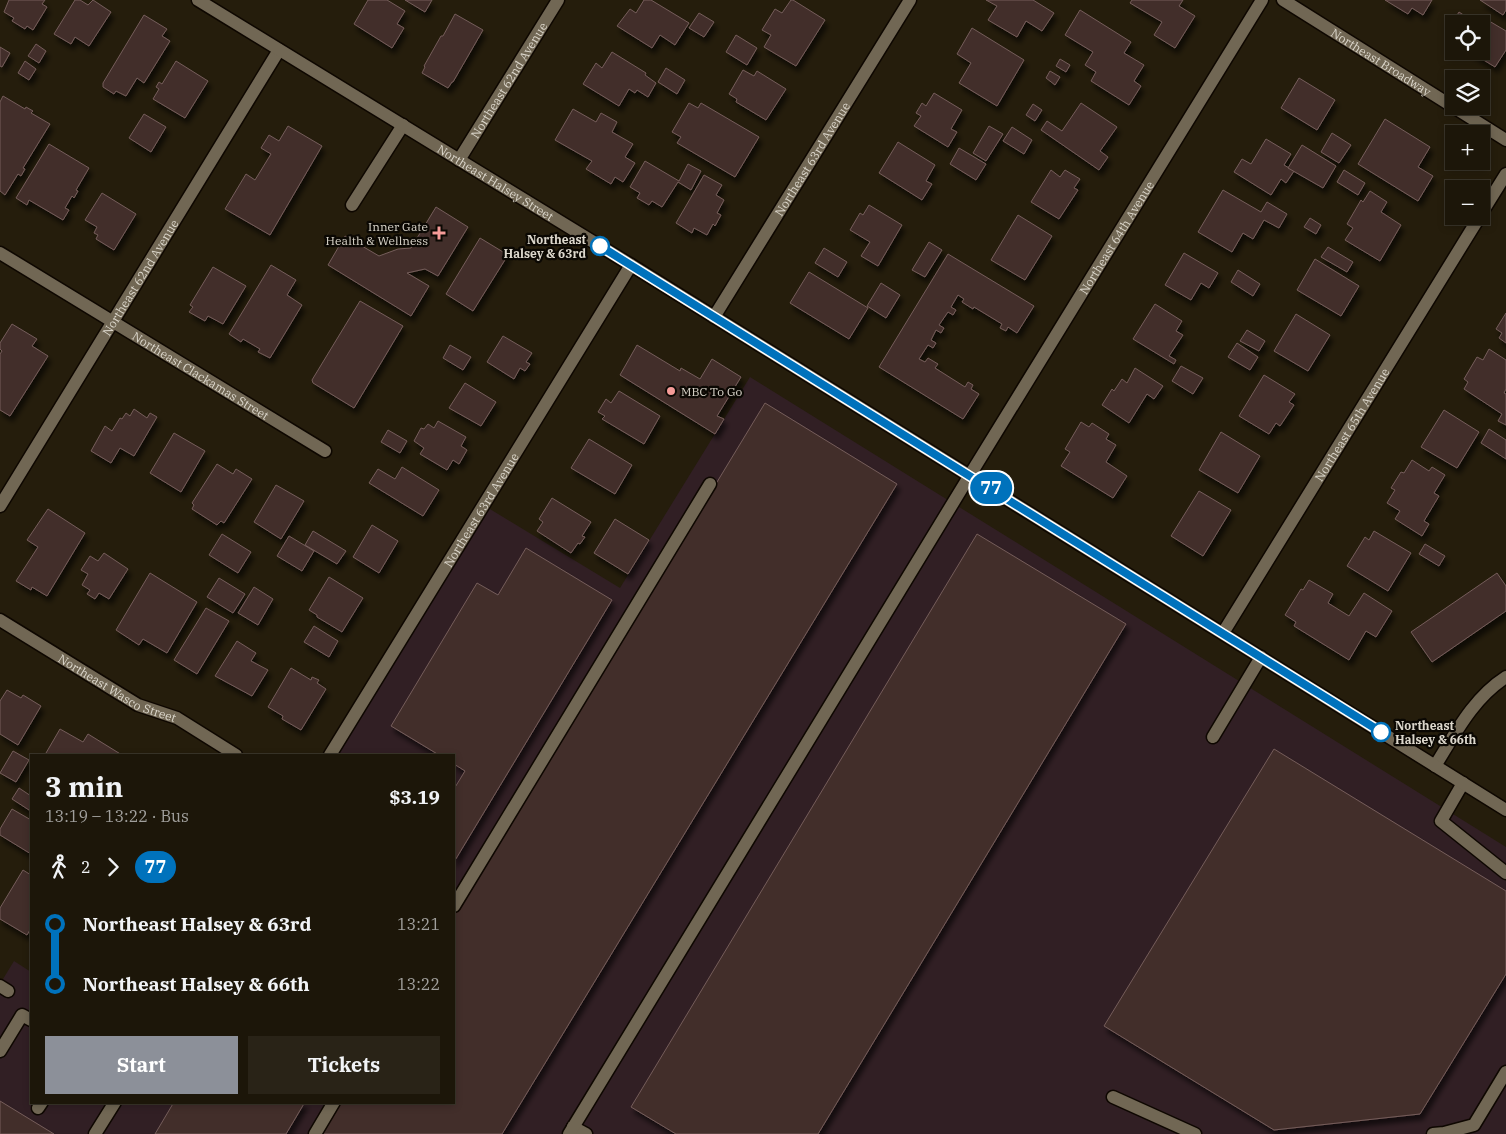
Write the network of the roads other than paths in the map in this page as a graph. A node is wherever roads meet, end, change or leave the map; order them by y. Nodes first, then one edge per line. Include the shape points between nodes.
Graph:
1 (198, 0) edge
2 (558, 0) edge
3 (910, 0) edge
4 (1262, 0) edge
5 (1283, 0) edge
6 (279, 50) junction
7 (403, 125) junction
8 (1506, 140) edge
9 (459, 160) junction
10 (1506, 174) edge
11 (1490, 200) edge
12 (352, 205) dead end
13 (1475, 225) edge
14 (0, 253) edge
15 (631, 265) junction
16 (714, 317) junction
17 (113, 323) junction
18 (325, 451) dead end
19 (970, 475) junction
20 (710, 484) dead end
21 (0, 506) edge
22 (0, 620) edge
23 (1223, 633) junction
24 (1261, 657) junction
25 (1506, 678) edge
26 (1213, 737) dead end
27 (234, 754) edge
28 (331, 754) edge
29 (1435, 766) junction
30 (1464, 783) junction
31 (1506, 810) edge
32 (1506, 873) edge
33 (455, 904) edge
34 (30, 1019) edge
35 (0, 1051) edge
36 (1506, 1072) edge
37 (1112, 1097) dead end
38 (114, 1104) edge
39 (333, 1104) edge
40 (571, 1131) edge
41 (95, 1134) edge
42 (315, 1134) edge
43 (586, 1134) edge
44 (1196, 1134) edge
45 (1433, 1134) edge

1 - 6 street, Northeast Halsey Street
2 - 9 street, Northeast 62nd Avenue
3 - 16 street, Northeast 63rd Avenue
4 - 19 street, Northeast 64th Avenue
5 - 8 street, Northeast Broadway
6 - 7 street, Northeast Halsey Street
6 - 17 street, Northeast 62nd Avenue
7 - 9 street, Northeast Halsey Street
7 - 12 street
9 - 15 street, Northeast Halsey Street
10 - 11 street, Northeast 65th Avenue
13 - 23 street, Northeast 65th Avenue
14 - 17 street, Northeast Clackamas Street
15 - 16 street, Northeast Halsey Street
15 - 28 street, Northeast 63rd Avenue
16 - 19 street, Northeast Halsey Street
17 - 18 street, Northeast Clackamas Street
17 - 21 street, Northeast 62nd Avenue
19 - 23 street, Northeast Halsey Street
19 - 40 street, Northeast 64th Avenue
20 - 33 street
22 - 27 street, Northeast Wasco Street via 138,705 177,718
23 - 24 street, Northeast Halsey Street
24 - 26 street
24 - 29 street, Northeast Halsey Street
25 - 29 street via 1484,695 1466,716
29 - 30 street, Northeast Halsey Street
30 - 31 street, Northeast Halsey Street
30 - 32 street via 1441,820
34 - 35 street via 22,1015
36 - 45 street via 1474,1125
37 - 44 street
38 - 41 street
39 - 42 street
40 - 43 street

